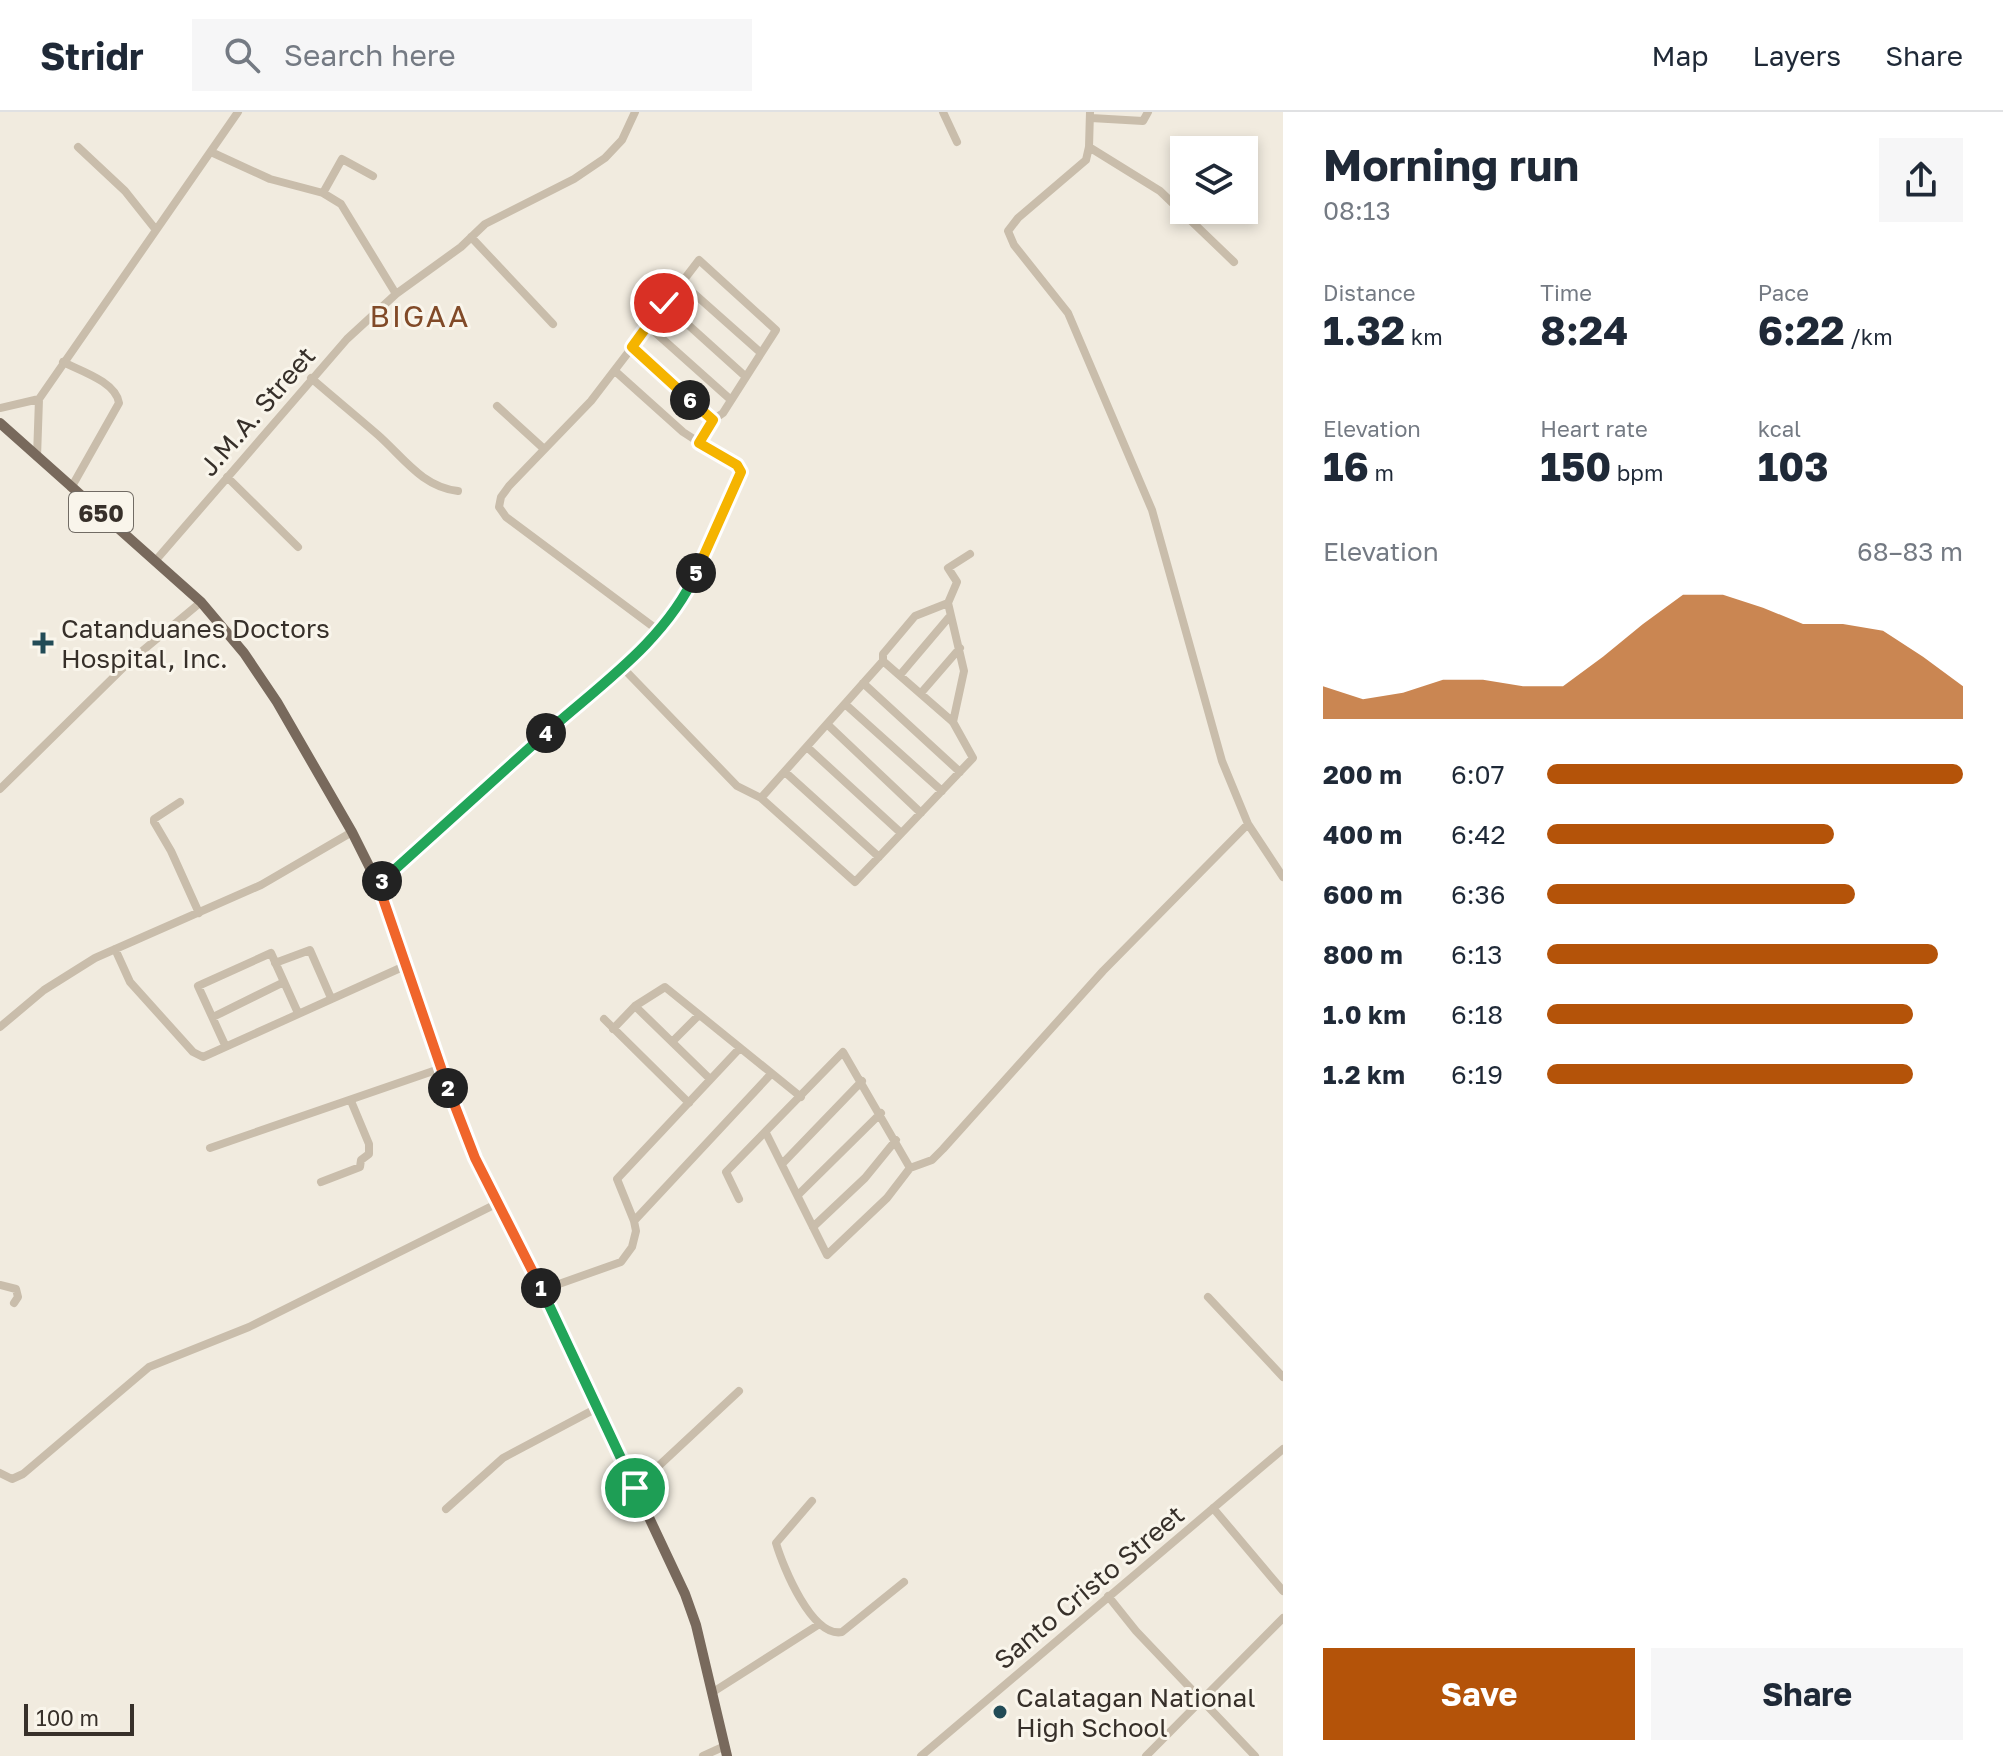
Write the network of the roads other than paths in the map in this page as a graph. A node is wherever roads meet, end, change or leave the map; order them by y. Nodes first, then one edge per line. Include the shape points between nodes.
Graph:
1 (238, 112) edge
2 (635, 112) edge
3 (943, 112) edge
4 (1148, 112) edge
5 (1090, 115) edge
6 (957, 142) dead end
7 (78, 147) dead end
8 (1089, 147) junction
9 (211, 152) junction
10 (373, 176) dead end
11 (323, 193) junction
12 (156, 230) junction
13 (471, 237) junction
14 (1234, 262) dead end
15 (681, 282) junction
16 (396, 294) junction
17 (664, 303) junction
18 (553, 324) dead end
19 (648, 326) junction
20 (632, 347) junction
21 (761, 353) junction
22 (63, 362) junction
23 (615, 371) junction
24 (746, 377) junction
25 (311, 378) junction
26 (39, 399) junction
27 (731, 400) junction
28 (497, 406) dead end
29 (0, 408) edge
30 (713, 420) junction
31 (0, 423) edge
32 (699, 443) junction
33 (543, 448) junction
34 (37, 458) junction
35 (227, 477) junction
36 (71, 488) junction
37 (458, 491) dead end
38 (298, 547) dead end
39 (970, 554) dead end
40 (156, 560) junction
41 (201, 602) junction
42 (948, 603) junction
43 (950, 616) junction
44 (659, 631) junction
45 (960, 648) junction
46 (883, 661) junction
47 (621, 666) junction
48 (900, 675) junction
49 (863, 683) junction
50 (921, 693) junction
51 (845, 704) junction
52 (953, 722) junction
53 (827, 724) junction
54 (807, 747) junction
55 (785, 772) junction
56 (960, 772) junction
57 (0, 789) edge
58 (942, 791) junction
59 (761, 798) junction
60 (180, 802) dead end
61 (921, 813) junction
62 (1248, 824) junction
63 (352, 832) junction
64 (901, 833) junction
65 (879, 857) junction
66 (1283, 877) edge
67 (378, 884) junction
68 (199, 913) junction
69 (115, 949) junction
70 (275, 963) junction
71 (407, 965) junction
72 (284, 982) junction
73 (331, 998) junction
74 (635, 1006) junction
75 (298, 1013) junction
76 (699, 1015) junction
77 (213, 1017) junction
78 (604, 1019) dead end
79 (0, 1027) edge
80 (613, 1029) junction
81 (672, 1042) junction
82 (225, 1045) junction
83 (739, 1049) junction
84 (442, 1068) junction
85 (771, 1074) junction
86 (710, 1079) junction
87 (862, 1081) junction
88 (801, 1097) junction
89 (351, 1101) junction
90 (689, 1103) junction
91 (881, 1113) junction
92 (766, 1133) junction
93 (896, 1140) junction
94 (210, 1148) dead end
95 (782, 1164) junction
96 (910, 1168) junction
97 (321, 1182) dead end
98 (798, 1195) junction
99 (739, 1199) dead end
100 (498, 1203) junction
101 (634, 1221) junction
102 (813, 1227) junction
103 (0, 1285) edge
104 (542, 1290) junction
105 (1208, 1297) dead end
106 (14, 1303) dead end
107 (1283, 1377) edge
108 (739, 1391) dead end
109 (597, 1408) junction
110 (1283, 1449) edge
111 (0, 1473) edge
112 (635, 1488) junction
113 (812, 1501) dead end
114 (1213, 1508) junction
115 (446, 1509) dead end
116 (904, 1582) dead end
117 (1283, 1591) edge
118 (1108, 1596) junction
119 (1283, 1618) edge
120 (818, 1625) junction
121 (713, 1692) junction
122 (1201, 1700) junction
123 (726, 1751) edge
124 (703, 1756) edge
125 (921, 1756) edge
126 (1146, 1756) edge
127 (1255, 1756) edge

1 - 9 street
2 - 13 street, J.M.A. Street via 622,140 605,158 485,224
3 - 6 street
4 - 5 street via 1143,121
5 - 8 street
7 - 12 street via 125,191
8 - 14 street via 1160,191
8 - 62 street via 1086,160 1008,231 1068,313 1152,510 1222,761
9 - 11 street via 270,179
9 - 12 street
10 - 11 street via 342,159
11 - 16 street via 341,204
12 - 22 street
13 - 16 street, J.M.A. Street
13 - 18 street
15 - 17 street
15 - 21 street
15 - 21 street via 699,260 776,330
16 - 25 street, J.M.A. Street
17 - 19 street
17 - 24 street
19 - 20 street
19 - 27 street
20 - 23 street
20 - 30 street
21 - 24 street
22 - 26 street
22 - 36 street via 109,387 119,403
23 - 32 street
23 - 33 street
24 - 27 street
25 - 35 street, J.M.A. Street
25 - 37 street via 419,475
26 - 29 street
26 - 34 street
27 - 30 street
28 - 33 street
30 - 32 street
31 - 34 main road, 650
32 - 44 street via 741,472 685,597
33 - 44 street via 509,486 499,507
34 - 36 main road, 650
35 - 38 street
35 - 40 street, J.M.A. Street
36 - 40 main road, 650
39 - 42 street via 948,568 957,582
40 - 41 main road, 650
41 - 57 street via 129,662
41 - 63 main road, 650 via 254,666
42 - 43 street
42 - 46 street via 915,616 883,654
43 - 45 street
43 - 48 street
44 - 47 street
45 - 50 street
45 - 52 street via 964,671
46 - 48 street
46 - 49 street
47 - 59 street via 737,786
47 - 67 street
48 - 50 street
49 - 51 street
49 - 56 street
50 - 52 street
51 - 53 street
51 - 58 street
52 - 56 street via 973,758
53 - 54 street
53 - 61 street
54 - 55 street
54 - 64 street
55 - 59 street
55 - 65 street
56 - 58 street
58 - 61 street
59 - 65 street via 855,882
60 - 68 street via 154,822
61 - 64 street
62 - 66 street
62 - 96 street via 1103,971 943,1149 932,1160
63 - 67 main road, 650
63 - 68 street via 261,885
64 - 65 street
67 - 71 main road, 650
68 - 69 street
69 - 79 street via 44,990
69 - 82 street via 130,982 193,1052 203,1057
70 - 72 street
70 - 73 street via 310,950
70 - 77 street via 271,953 198,986
71 - 73 street
71 - 84 main road, 650
72 - 75 street
72 - 77 street
73 - 75 street
74 - 76 street via 665,987
74 - 80 street
74 - 81 street
75 - 82 street
76 - 81 street
76 - 83 street
77 - 82 street
78 - 80 street
80 - 90 street
81 - 86 street
83 - 85 street
83 - 86 street
84 - 89 street
84 - 100 main road, 650 via 475,1158
85 - 88 street
85 - 101 street
86 - 90 street
87 - 88 street via 843,1052
87 - 91 street
87 - 95 street
88 - 92 street
89 - 94 street
89 - 97 street via 369,1154 360,1167
90 - 101 street via 617,1179
91 - 93 street
91 - 98 street
92 - 95 street
92 - 99 street via 726,1172
93 - 96 street
93 - 102 street
95 - 98 street
96 - 102 street via 887,1198 827,1255
98 - 102 street
100 - 104 main road, 650
100 - 111 street via 249,1327 149,1367 23,1474 12,1479
101 - 104 street via 632,1247 621,1262
103 - 106 street via 16,1289
104 - 109 main road, 650
105 - 107 street
108 - 112 street
109 - 112 main road, 650
109 - 115 street via 503,1458
110 - 114 street, Santo Cristo Street
112 - 121 main road, 650 via 685,1594
113 - 120 street via 776,1543 787,1574
114 - 117 street
114 - 118 street, Santo Cristo Street
116 - 120 street via 842,1632
118 - 122 street
118 - 125 street, Santo Cristo Street
119 - 122 street
120 - 121 street
121 - 123 main road, 650
122 - 126 street
122 - 127 street
123 - 124 street

